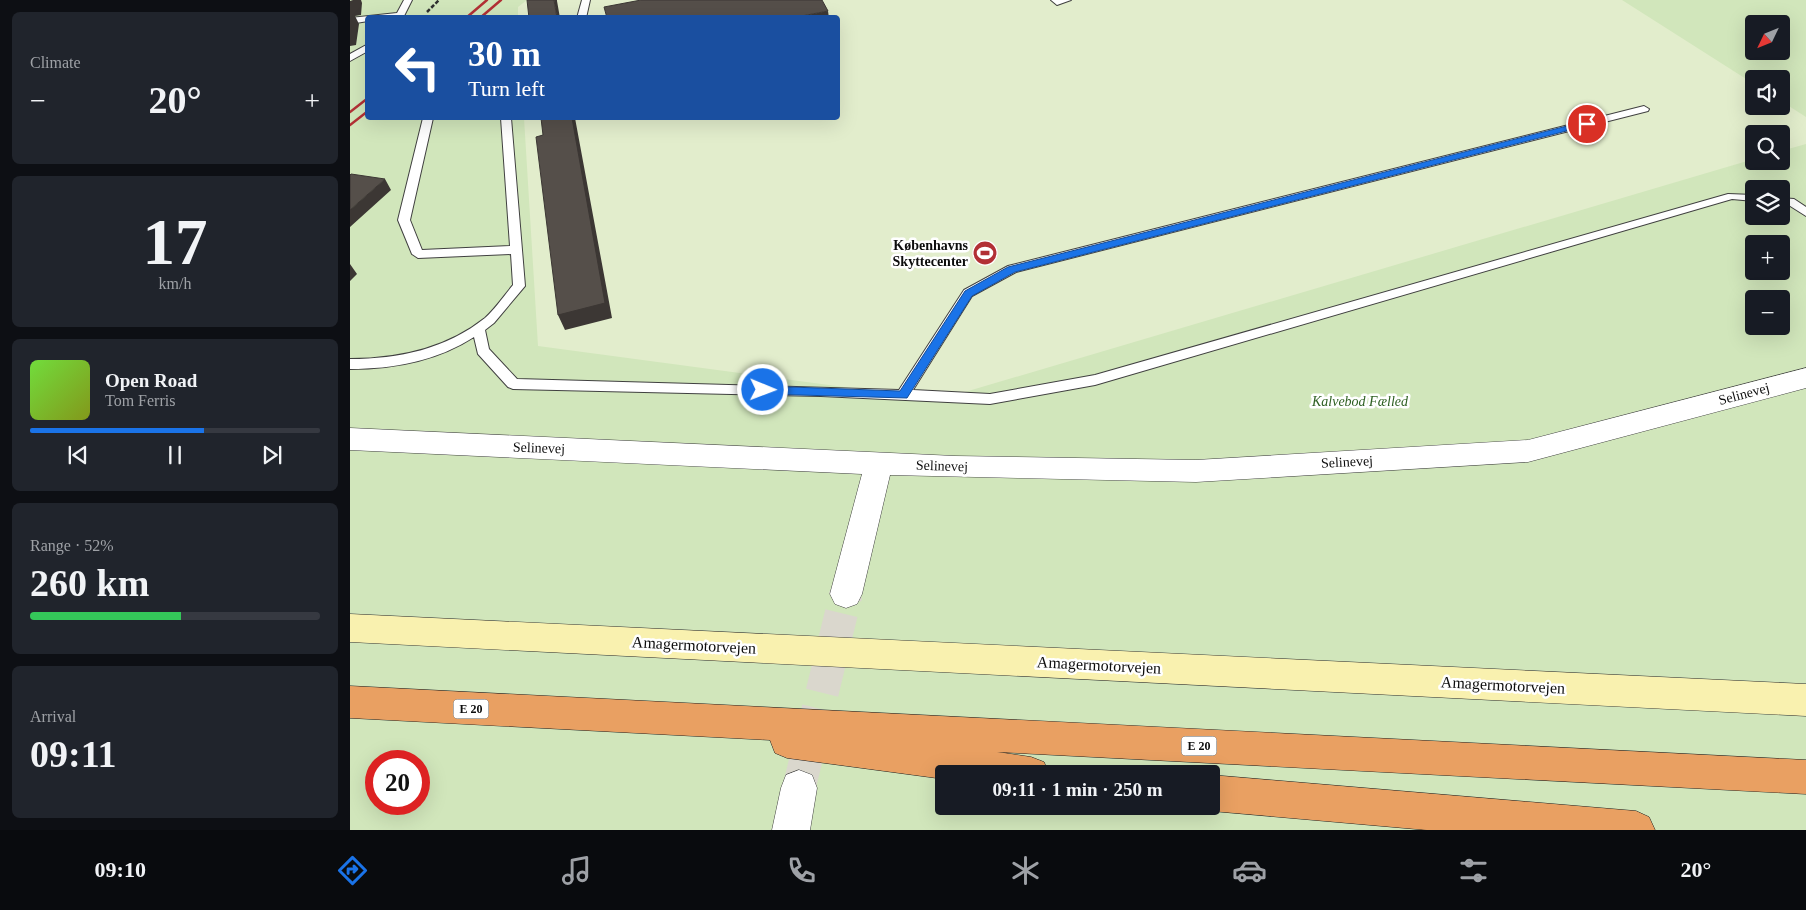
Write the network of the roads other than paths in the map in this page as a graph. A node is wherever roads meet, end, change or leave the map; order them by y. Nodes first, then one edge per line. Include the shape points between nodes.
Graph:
1 (408, 0) edge
2 (586, 0) edge
3 (1055, 0) edge
4 (1066, 0) edge
5 (400, 15) edge
6 (582, 15) edge
7 (365, 18) edge
8 (350, 21) edge
9 (365, 49) edge
10 (350, 58) edge
11 (1644, 109) dead end
12 (428, 120) edge
13 (506, 120) edge
14 (1745, 197) edge
15 (1790, 201) edge
16 (1806, 212) edge
17 (516, 250) junction
18 (478, 328) junction
19 (350, 364) edge
20 (1806, 378) edge
21 (903, 395) junction
22 (350, 440) edge
23 (879, 462) junction
24 (846, 594) tunnel mouth
25 (350, 626) edge
26 (1806, 700) edge
27 (350, 702) edge
28 (593, 715) junction
29 (965, 765) edge
30 (1806, 777) edge
31 (799, 788) tunnel mouth
32 (1220, 794) edge
33 (791, 830) edge
34 (1636, 830) edge

1 - 5 lane
2 - 6 lane
3 - 4 lane
7 - 8 lane
9 - 10 lane
11 - 21 lane via 1012,270 968,293
12 - 17 lane via 404,220 418,254
13 - 17 lane
14 - 21 lane via 1732,196 1095,380 990,399
15 - 16 lane
17 - 18 lane via 519,286 490,320
18 - 19 lane via 455,343 418,357 379,364
18 - 21 lane via 483,352 512,384
20 - 23 street, Selinevej via 1528,451 1196,471
22 - 23 street, Selinevej
23 - 24 street
25 - 26 street, Amagermotorvejen
27 - 28 highway, E 20
28 - 29 highway
28 - 30 highway, E 20
31 - 33 street
32 - 34 highway

